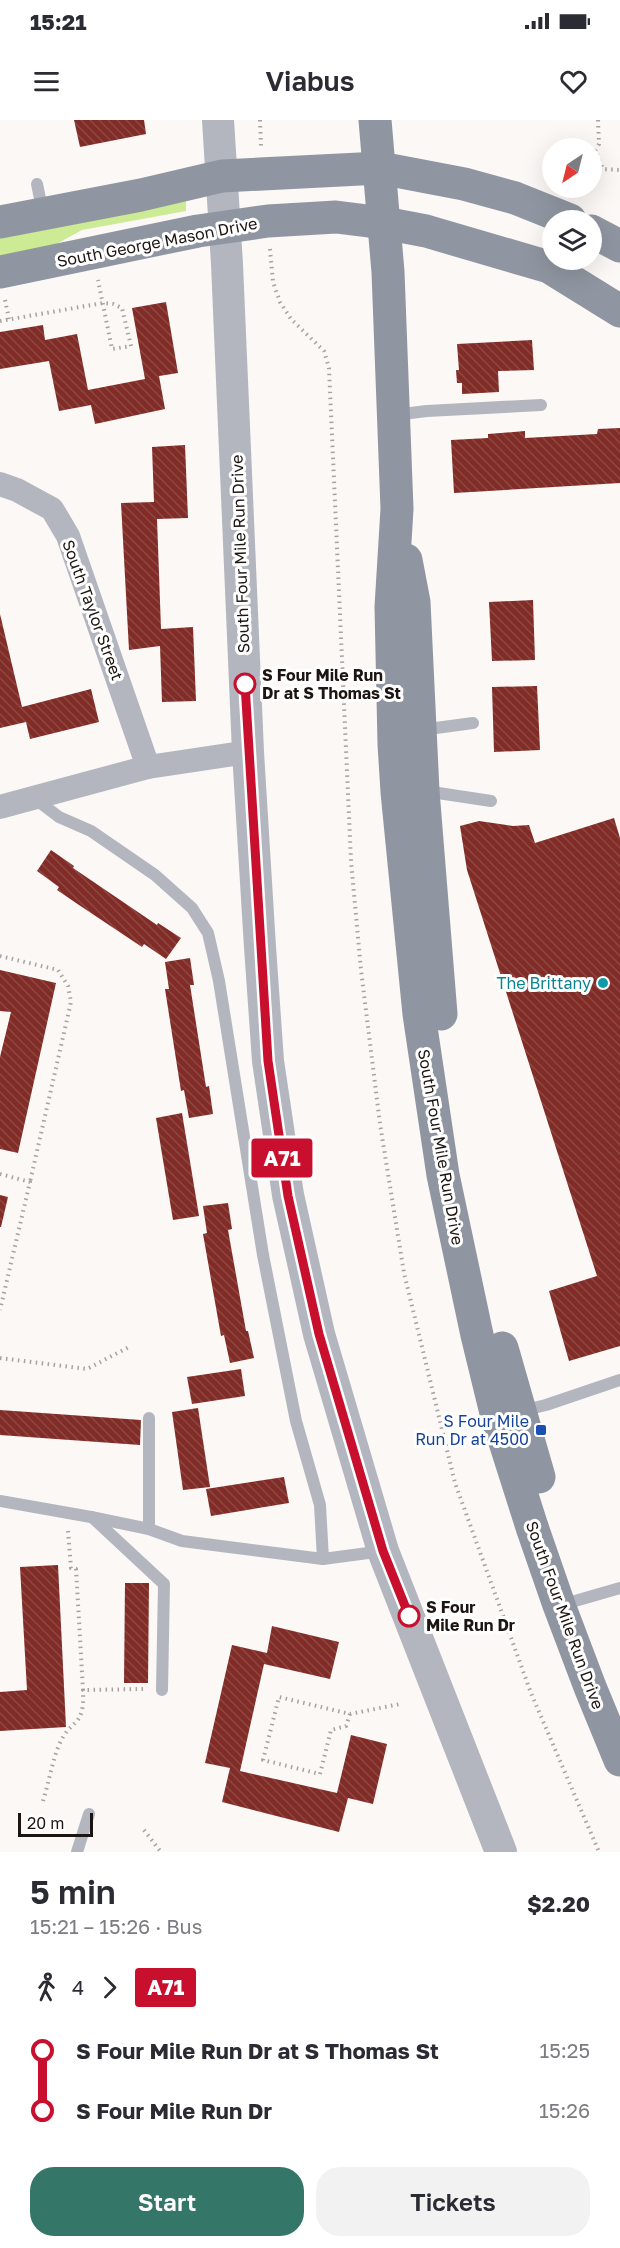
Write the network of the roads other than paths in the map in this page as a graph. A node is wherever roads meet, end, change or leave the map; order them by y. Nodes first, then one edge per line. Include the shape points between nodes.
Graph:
1 (218, 120) edge
2 (375, 120) edge
3 (380, 168) junction
4 (222, 176) junction
5 (545, 210) edge
6 (0, 222) edge
7 (384, 223) junction
8 (225, 227) junction
9 (602, 237) edge
10 (620, 246) edge
11 (2, 284) edge
12 (620, 311) edge
13 (542, 405) dead end
14 (393, 415) junction
15 (0, 484) edge
16 (397, 509) junction
17 (473, 723) dead end
18 (420, 730) junction
19 (248, 752) junction
20 (148, 767) junction
21 (410, 792) junction
22 (33, 798) junction
23 (491, 801) dead end
24 (0, 807) edge
25 (620, 1380) edge
26 (508, 1414) junction
27 (149, 1418) dead end
28 (0, 1501) edge
29 (91, 1516) junction
30 (149, 1529) junction
31 (383, 1551) junction
32 (323, 1559) junction
33 (620, 1588) edge
34 (569, 1602) junction
35 (162, 1690) road end
36 (620, 1708) edge
37 (620, 1760) edge
38 (89, 1814) dead end
39 (76, 1852) edge
40 (501, 1852) edge

1 - 4 street, South Four Mile Run Drive
2 - 3 main road, South Four Mile Run Drive
3 - 4 main road
3 - 5 main road via 484,189
3 - 7 main road, South Four Mile Run Drive
4 - 6 main road via 40,199
4 - 8 street, South Four Mile Run Drive
7 - 8 main road, South George Mason Drive via 336,217
7 - 12 main road, South George Mason Drive via 426,231 549,267
7 - 14 main road, South Four Mile Run Drive
8 - 11 main road, South George Mason Drive via 145,242
8 - 19 street, South Four Mile Run Drive
9 - 10 main road
13 - 14 lane
14 - 16 main road, South Four Mile Run Drive
15 - 20 street, South Taylor Street via 52,509 68,536
16 - 18 main road, South Four Mile Run Drive via 414,602
16 - 21 main road, South Four Mile Run Drive via 391,607
17 - 18 lane
18 - 21 main road, South Four Mile Run Drive
19 - 20 street
19 - 31 street, South Four Mile Run Drive via 268,1061 288,1196 319,1334
20 - 22 street
21 - 23 lane
21 - 26 main road, South Four Mile Run Drive via 463,1169 497,1328
22 - 24 street
22 - 32 lane via 59,817 91,831 155,875 192,908 208,933 263,1255 296,1421 320,1504
25 - 26 lane
26 - 34 main road, South Four Mile Run Drive via 545,1500
27 - 30 lane
28 - 29 lane
29 - 30 lane
29 - 35 lane via 164,1584
30 - 32 lane via 182,1541
31 - 32 lane
31 - 40 street, South Four Mile Run Drive
33 - 34 lane
34 - 36 main road, South Four Mile Run Drive
34 - 37 main road, South Four Mile Run Drive via 590,1687
38 - 39 lane

